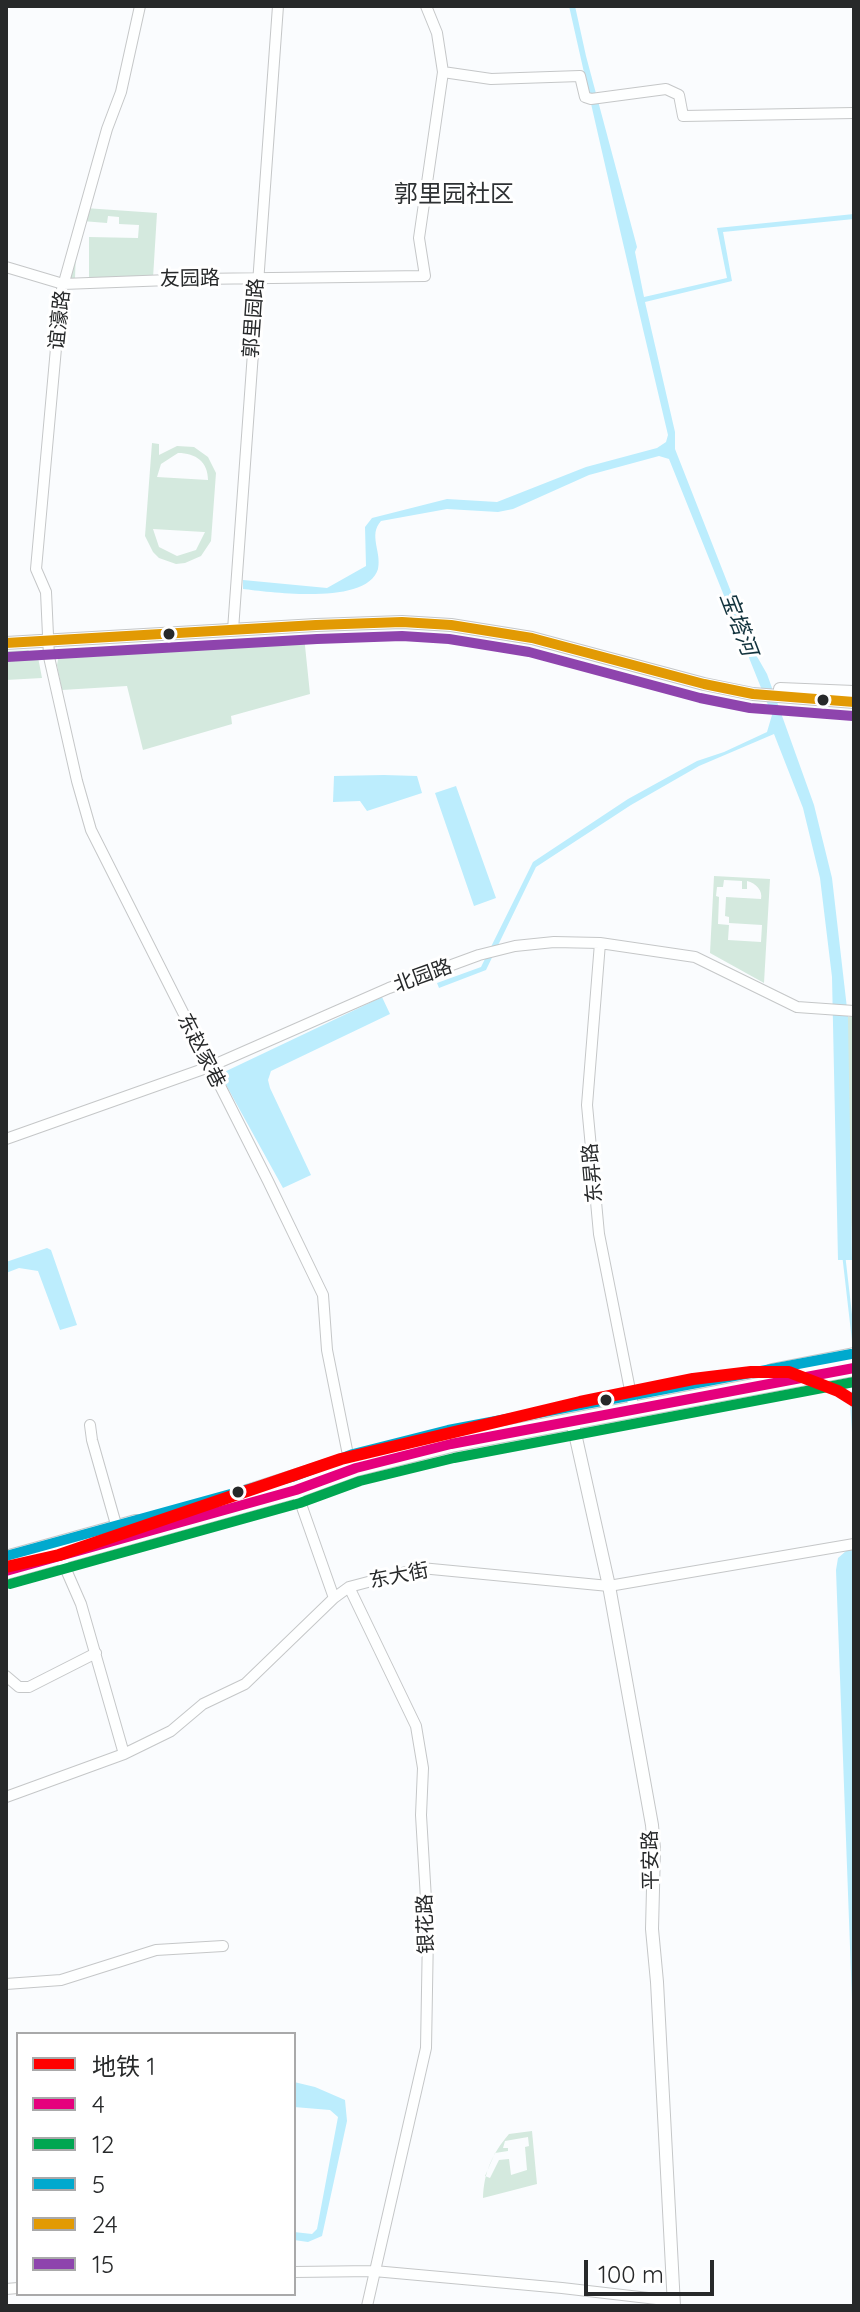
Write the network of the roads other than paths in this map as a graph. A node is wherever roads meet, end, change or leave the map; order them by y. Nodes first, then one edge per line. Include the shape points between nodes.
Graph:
1 (140, 6) edge
2 (278, 6) edge
3 (426, 6) edge
4 (443, 72) junction
5 (854, 113) edge
6 (6, 267) edge
7 (257, 278) junction
8 (63, 284) junction
9 (233, 626) junction
10 (6, 636) edge
11 (48, 637) junction
12 (6, 643) edge
13 (854, 692) edge
14 (786, 694) junction
15 (854, 702) edge
16 (600, 943) junction
17 (853, 1011) edge
18 (209, 1067) junction
19 (6, 1139) edge
20 (848, 1363) edge
21 (632, 1400) junction
22 (572, 1420) junction
23 (90, 1425) dead end
24 (349, 1460) junction
25 (296, 1490) junction
26 (117, 1528) junction
27 (854, 1544) edge
28 (60, 1556) junction
29 (6, 1559) edge
30 (6, 1571) edge
31 (609, 1586) junction
32 (349, 1587) junction
33 (334, 1598) junction
34 (96, 1653) junction
35 (6, 1676) edge
36 (124, 1754) junction
37 (6, 1797) edge
38 (223, 1946) dead end
39 (6, 1984) edge
40 (374, 2271) junction
41 (296, 2272) edge
42 (674, 2304) edge
43 (367, 2306) edge

1 - 8 street, 谊濠路 via 121,92
2 - 7 street, 郭里园路
3 - 4 street
4 - 5 street via 491,79 580,76 588,98 666,89 679,95 683,116
4 - 7 street, 友园路 via 419,238 425,276
6 - 8 street, 友园路
7 - 8 street, 友园路
7 - 9 street, 郭里园路
8 - 11 street, 谊濠路 via 36,569 46,592
9 - 11 street
9 - 14 street via 451,625 532,638 680,678
10 - 11 street
11 - 12 street
11 - 18 street, 东赵家巷 via 91,830
13 - 14 street
14 - 15 street
16 - 17 street, 北园路 via 695,957 797,1007
16 - 18 street, 北园路 via 530,944 486,953 389,988
16 - 21 street, 东昇路 via 587,1105 599,1234
18 - 19 street, 北园路
18 - 24 street, 东赵家巷 via 323,1295 327,1350
20 - 21 main road
20 - 22 main road
21 - 24 main road
22 - 25 main road via 367,1465
22 - 31 street, 平安路
23 - 26 street
24 - 26 main road
25 - 28 main road
25 - 33 street
26 - 29 main road
27 - 31 street, 东大街
28 - 30 main road
28 - 34 street
31 - 32 street, 东大街 via 421,1568
31 - 42 street, 平安路 via 654,1849 652,1929
32 - 33 street, 东大街
32 - 40 street, 银花路 via 416,1726 423,1768 426,2048
33 - 36 street, 东大街 via 245,1684
34 - 35 street via 29,1687 19,1687
34 - 36 street
36 - 37 street, 东大街
38 - 39 street via 156,1950 61,1980
40 - 41 street
40 - 42 street
40 - 43 street, 银花路

